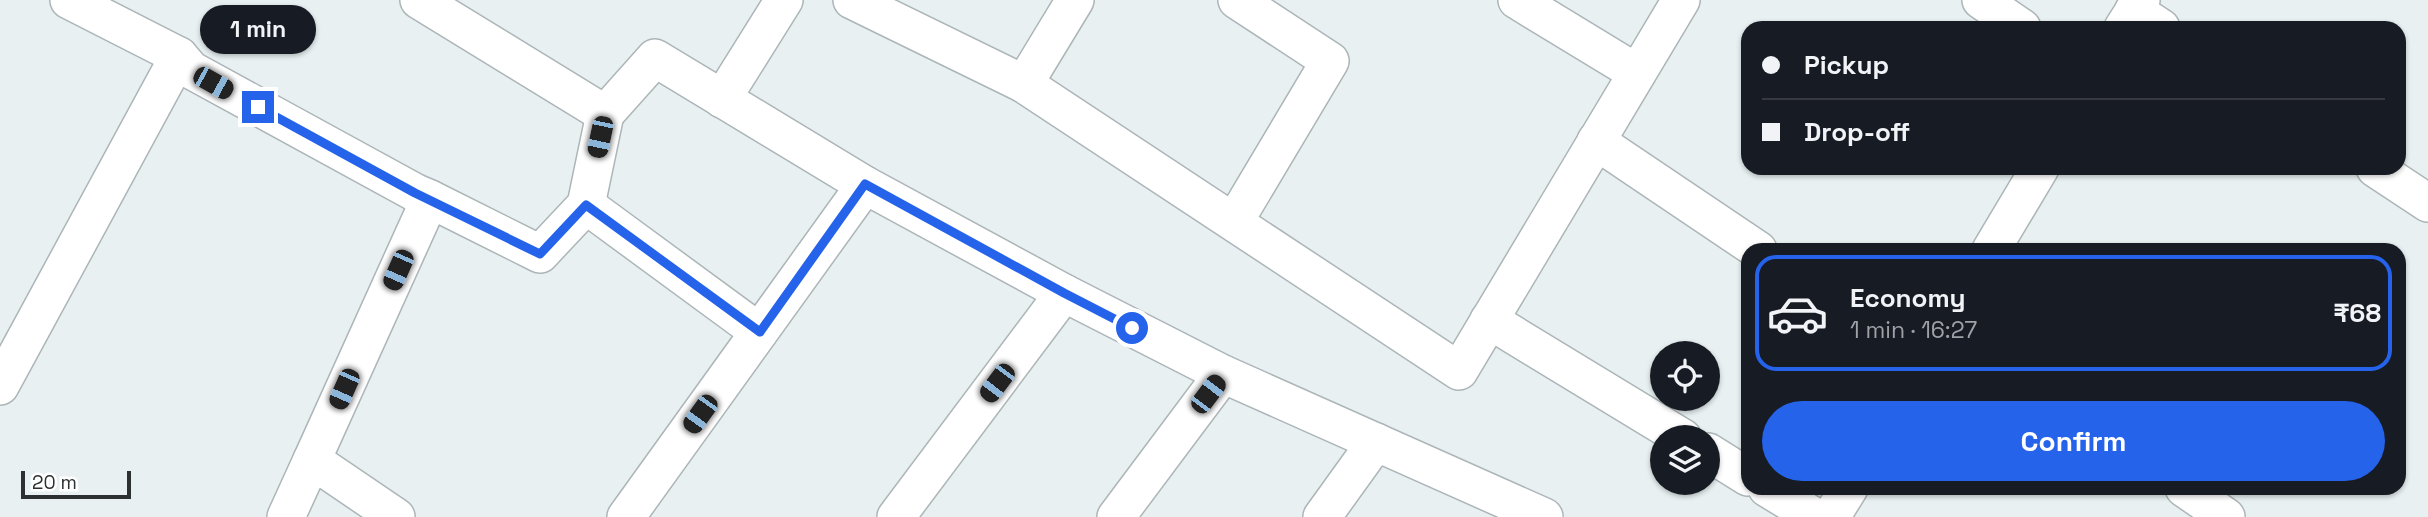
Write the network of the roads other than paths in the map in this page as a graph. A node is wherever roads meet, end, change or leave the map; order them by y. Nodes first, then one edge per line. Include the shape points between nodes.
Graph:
1 (69, 0) edge
2 (419, 0) edge
3 (784, 0) edge
4 (852, 0) edge
5 (1075, 0) edge
6 (1237, 0) edge
7 (1517, 0) edge
8 (1681, 0) edge
9 (1981, 0) edge
10 (2012, 21) edge
11 (179, 56) junction
12 (1637, 73) junction
13 (1024, 84) junction
14 (722, 99) junction
15 (605, 114) junction
16 (1596, 141) junction
17 (2036, 175) edge
18 (2386, 175) edge
19 (865, 184) junction
20 (430, 199) junction
21 (2428, 203) edge
22 (586, 205) junction
23 (1234, 222) junction
24 (1748, 243) edge
25 (1995, 243) edge
26 (1064, 293) junction
27 (1489, 320) junction
28 (760, 332) junction
29 (9, 348) edge
30 (1223, 374) junction
31 (0, 386) edge
32 (1662, 425) edge
33 (1376, 442) junction
34 (312, 460) junction
35 (1720, 460) edge
36 (1741, 473) edge
37 (1779, 495) edge
38 (1845, 495) edge
39 (2194, 495) edge
40 (1540, 516) edge
41 (286, 517) edge
42 (396, 517) edge
43 (626, 517) edge
44 (896, 517) edge
45 (1116, 517) edge
46 (1322, 517) edge
47 (1815, 517) edge
48 (1831, 517) edge
49 (2226, 517) edge

1 - 11 street
2 - 15 street
3 - 14 street
4 - 13 street
5 - 13 street
6 - 23 street via 1330,61
7 - 12 street
8 - 12 street
9 - 10 street
11 - 20 street via 191,70
11 - 29 street
12 - 16 street
13 - 23 street
14 - 15 street via 655,58
14 - 19 street
15 - 22 street
16 - 24 street
16 - 27 street
17 - 25 street
18 - 21 street
19 - 26 street
19 - 28 street
20 - 22 street via 540,254
20 - 34 street
22 - 28 street
23 - 27 street via 1459,371
26 - 30 street
26 - 44 street
27 - 32 street
28 - 43 street
29 - 31 street
30 - 33 street
30 - 45 street
33 - 40 street
33 - 46 street
34 - 41 street
34 - 42 street
35 - 36 street
37 - 47 street
38 - 48 street
39 - 49 street

